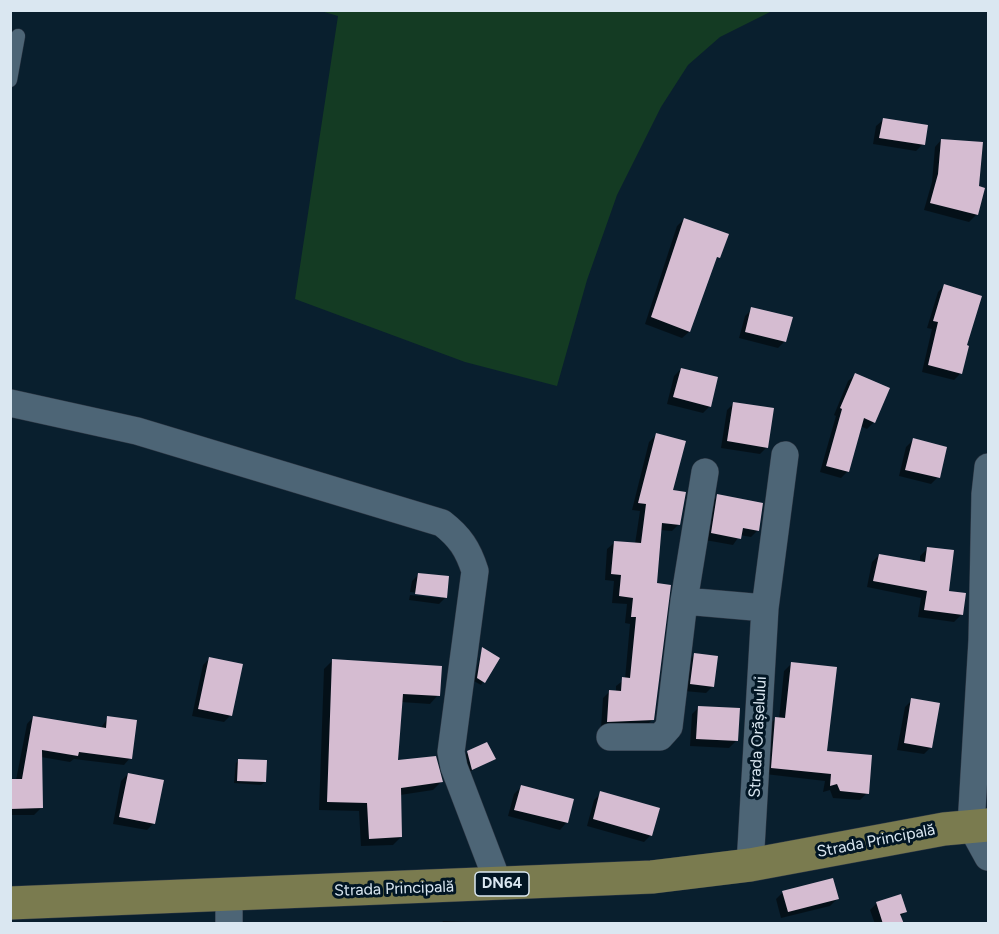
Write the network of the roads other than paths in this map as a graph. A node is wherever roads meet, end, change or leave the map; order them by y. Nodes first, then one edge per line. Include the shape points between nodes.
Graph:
1 (18, 36) dead end
2 (10, 80) edge
3 (10, 403) edge
4 (785, 455) dead end
5 (988, 467) edge
6 (705, 472) dead end
7 (684, 601) junction
8 (765, 608) junction
9 (610, 736) dead end
10 (980, 826) edge
11 (988, 857) edge
12 (750, 866) junction
13 (499, 885) junction
14 (10, 903) edge
15 (229, 909) edge

1 - 2 lane
3 - 13 street via 158,437 442,523 459,536 469,551 475,572 451,752
4 - 8 street, Strada Orășelului
5 - 10 street via 981,639
6 - 7 street
7 - 8 street
7 - 9 street via 667,733 648,739
8 - 12 street, Strada Orășelului
10 - 11 street
10 - 12 main road, Strada Principală / DN64 via 944,829
12 - 13 main road, Strada Principală / DN64 via 652,877
13 - 15 main road, Strada Principală / DN64
14 - 15 main road, Strada Principală / DN64

